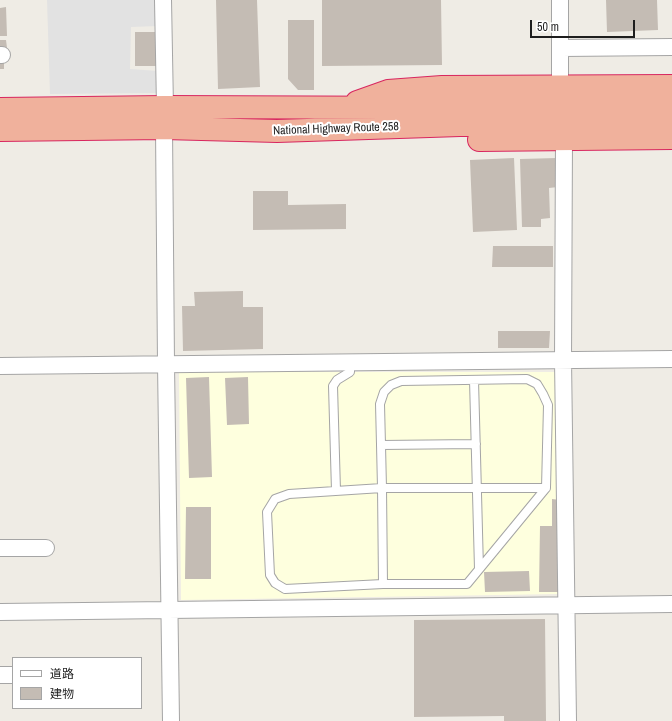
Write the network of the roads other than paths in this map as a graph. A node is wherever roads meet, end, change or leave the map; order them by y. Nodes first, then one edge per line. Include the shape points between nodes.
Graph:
1 (163, 0) edge
2 (560, 0) edge
3 (561, 48) junction
4 (672, 48) edge
5 (672, 86) edge
6 (560, 87) junction
7 (672, 104) edge
8 (165, 107) junction
9 (340, 108) junction
10 (0, 109) edge
11 (672, 122) edge
12 (164, 128) junction
13 (0, 130) edge
14 (277, 131) junction
15 (672, 138) edge
16 (564, 139) junction
17 (672, 358) edge
18 (563, 360) junction
19 (350, 362) junction
20 (166, 364) junction
21 (0, 366) edge
22 (474, 380) junction
23 (476, 444) junction
24 (381, 445) junction
25 (382, 488) junction
26 (477, 488) junction
27 (546, 488) junction
28 (336, 491) junction
29 (0, 548) edge
30 (46, 548) dead end
31 (479, 569) junction
32 (383, 584) junction
33 (672, 604) edge
34 (567, 605) junction
35 (170, 609) junction
36 (0, 612) edge
37 (0, 675) edge
38 (12, 675) edge
39 (171, 721) edge
40 (568, 721) edge

1 - 8 street
2 - 3 street
3 - 4 street
3 - 6 street
5 - 6 highway
6 - 9 highway via 442,87 388,92
7 - 9 highway, National Highway Route 258
8 - 9 highway, National Highway Route 258
8 - 10 highway, National Highway Route 258
11 - 14 highway, National Highway Route 258
12 - 13 highway, National Highway Route 258
12 - 14 highway, National Highway Route 258
12 - 20 street
14 - 16 highway via 337,142
15 - 16 highway
16 - 18 street
17 - 18 street
18 - 19 street
18 - 34 street
19 - 20 street
19 - 28 lane via 350,372 337,380 333,386
20 - 21 street
20 - 35 street
22 - 23 lane
22 - 24 lane via 401,381 391,385 384,392 380,404
22 - 27 lane via 527,379 537,384 548,405
23 - 24 lane
23 - 26 lane
24 - 25 lane
25 - 26 lane
25 - 28 lane
25 - 32 lane
26 - 27 lane
26 - 31 lane
27 - 31 lane
28 - 32 lane via 289,494 275,499 268,512 270,574 275,583 285,589
29 - 30 street
31 - 32 lane via 467,584
33 - 34 street
34 - 35 street
34 - 40 street
35 - 36 street
35 - 39 street
37 - 38 street

